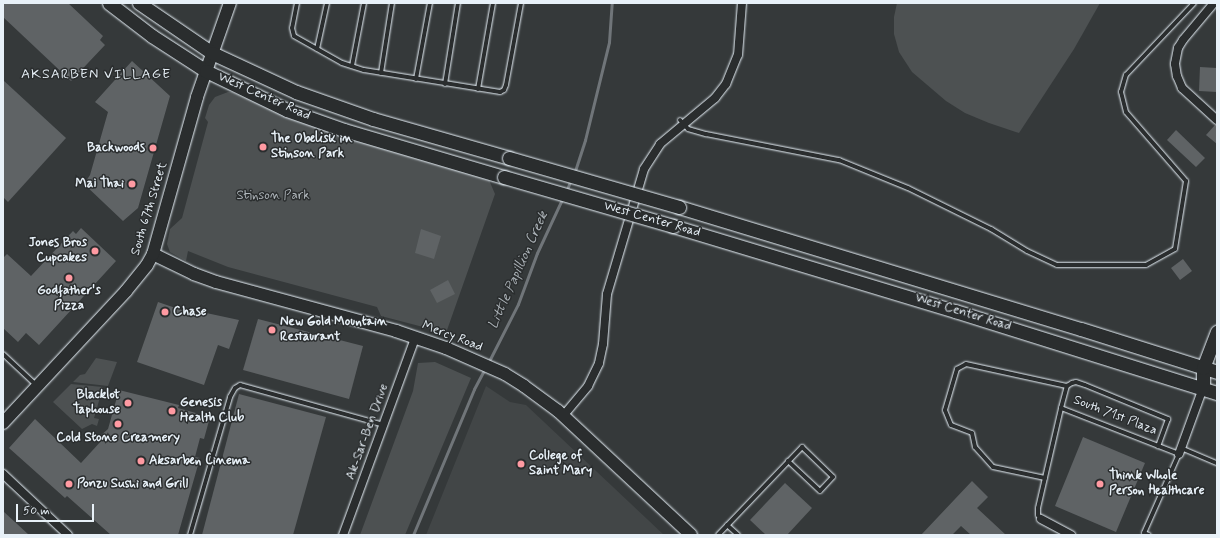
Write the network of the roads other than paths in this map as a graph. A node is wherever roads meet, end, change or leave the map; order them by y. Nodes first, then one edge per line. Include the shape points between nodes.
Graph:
1 (108, 3) edge
2 (139, 3) edge
3 (230, 3) edge
4 (297, 3) edge
5 (327, 3) edge
6 (364, 3) edge
7 (392, 3) edge
8 (430, 3) edge
9 (458, 3) edge
10 (493, 3) edge
11 (521, 3) edge
12 (742, 3) edge
13 (1194, 3) edge
14 (1214, 3) edge
15 (317, 49) junction
16 (212, 53) junction
17 (352, 66) junction
18 (206, 71) junction
19 (381, 73) junction
20 (416, 79) junction
21 (445, 84) junction
22 (478, 89) junction
23 (1217, 120) edge
24 (682, 122) junction
25 (153, 254) junction
26 (1217, 332) edge
27 (415, 338) junction
28 (3, 354) edge
29 (1203, 368) junction
30 (1217, 372) edge
31 (1217, 376) edge
32 (38, 386) junction
33 (1067, 386) junction
34 (1202, 388) junction
35 (1217, 393) edge
36 (1061, 408) junction
37 (563, 416) junction
38 (3, 423) edge
39 (384, 425) junction
40 (1158, 446) junction
41 (1180, 451) junction
42 (788, 461) junction
43 (1217, 463) edge
44 (3, 474) edge
45 (1045, 478) junction
46 (1041, 519) joint
47 (727, 525) junction
48 (68, 535) edge
49 (190, 535) edge
50 (343, 535) edge
51 (691, 535) edge
52 (718, 535) edge
53 (738, 535) edge
54 (1071, 535) edge
55 (1149, 535) edge

1 - 18 main road, West Center Road via 152,36
2 - 16 main road, West Center Road
3 - 16 main road, South 67th Street
4 - 15 lane via 292,33
5 - 15 lane
6 - 17 lane
7 - 19 lane
8 - 20 lane
9 - 21 lane
10 - 22 lane
11 - 22 lane via 504,90 500,92
12 - 24 street via 739,51 730,78 715,98
13 - 24 lane via 1126,75 1121,92 1126,112 1186,181 1175,249 1146,265 1057,265 908,188 839,160 706,134 688,129
14 - 23 street via 1183,40 1178,48 1175,64 1176,76 1182,88
15 - 17 lane
16 - 18 main road, South 67th Street
16 - 29 main road, West Center Road, bridge via 320,102 1081,328
17 - 19 lane
18 - 25 main road, South 67th Street
18 - 34 main road, West Center Road, bridge via 309,118 955,310
19 - 20 lane
20 - 21 lane
21 - 22 lane
24 - 37 street via 660,144 644,169 607,294 599,363 588,386
25 - 27 main road, Mercy Road via 216,282
25 - 32 main road, South 67th Street via 126,291
26 - 29 main road
27 - 37 main road, Mercy Road via 486,365 524,386
27 - 39 street, Ak-Sar-Ben Drive
28 - 32 lane
29 - 30 main road, West Center Road
29 - 34 main road
31 - 34 main road
32 - 38 main road, South 67th Street
33 - 36 lane
33 - 40 lane via 1076,382 1168,419
33 - 45 lane via 966,364 957,369 945,410 951,425 972,433 975,447 993,467
34 - 35 main road, West Center Road
34 - 41 street
36 - 40 lane, South 71st Plaza
36 - 45 lane, South 71st Plaza
37 - 51 main road, Mercy Road
39 - 49 lane via 240,385 230,397
39 - 50 street, Ak-Sar-Ben Drive
40 - 41 lane, South 71st Plaza
41 - 43 lane, South 71st Plaza
41 - 55 lane via 1144,533
42 - 42 lane via 802,447 833,477 820,491
42 - 47 lane
44 - 48 street
45 - 46 lane, South 71st Plaza via 1038,508
46 - 54 street
47 - 52 lane
47 - 53 lane

